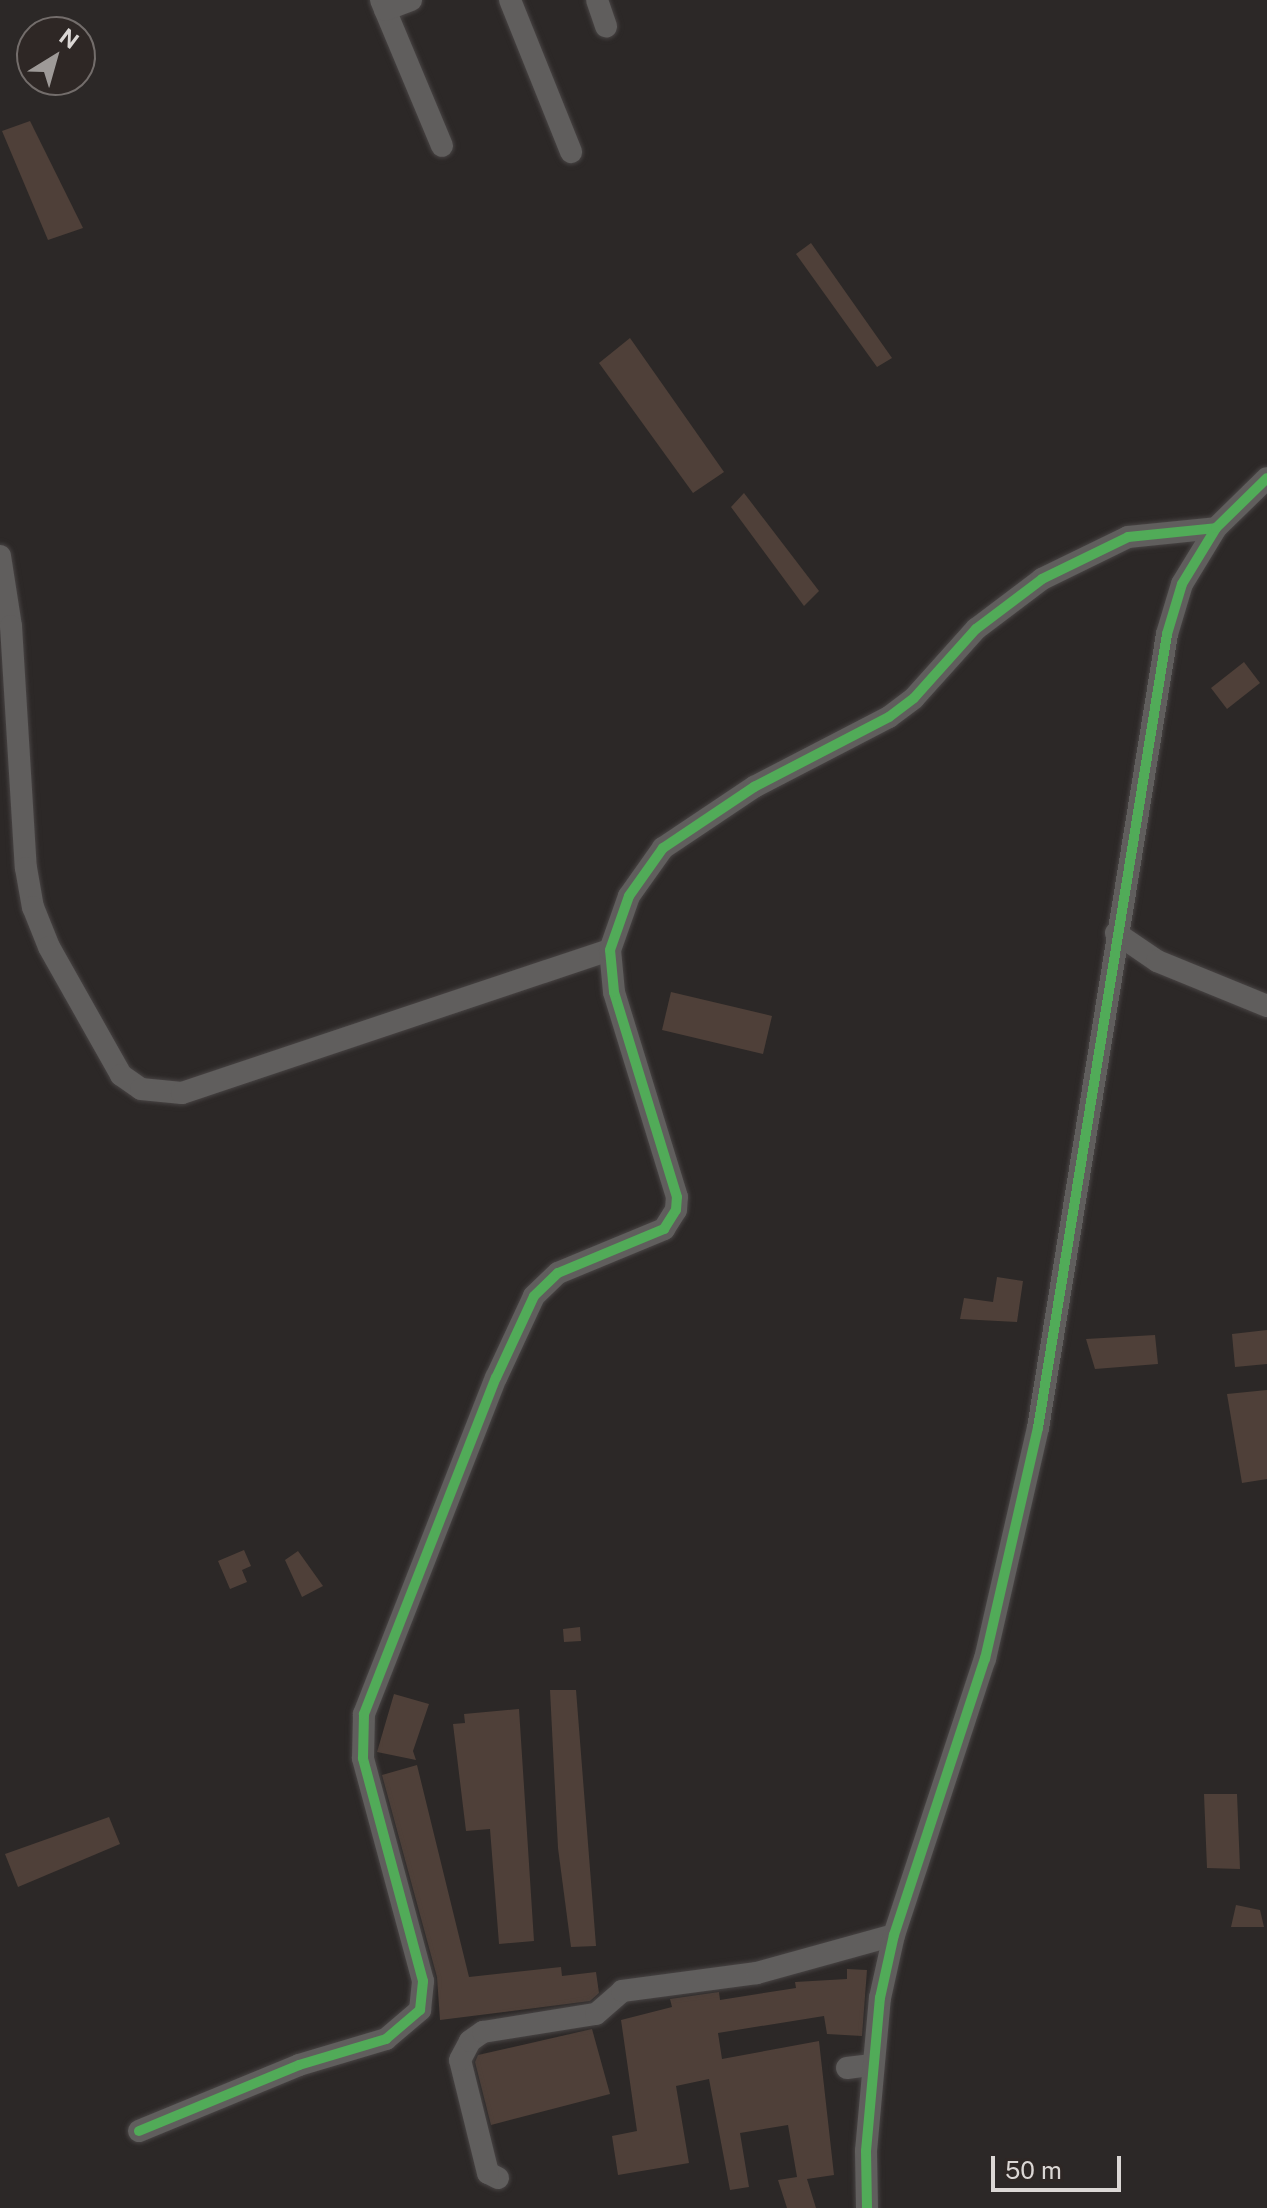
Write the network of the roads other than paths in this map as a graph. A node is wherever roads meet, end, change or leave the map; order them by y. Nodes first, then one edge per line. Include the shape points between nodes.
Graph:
1 (411, 0) edge
2 (510, 0) edge
3 (597, 0) edge
4 (383, 5) edge
5 (606, 26) dead end
6 (442, 146) dead end
7 (571, 152) dead end
8 (1267, 478) edge
9 (1216, 528) junction
10 (0, 556) edge
11 (1116, 933) junction
12 (610, 950) junction
13 (1267, 1006) edge
14 (894, 1935) junction
15 (872, 2065) junction
16 (847, 2068) dead end
17 (139, 2131) dead end
18 (498, 2178) dead end
19 (867, 2208) edge

1 - 4 street
2 - 7 street
3 - 5 street
4 - 6 street
8 - 9 street
9 - 11 street via 1182,584 1167,634
9 - 12 street via 1128,537 1042,579 1002,606 889,717 754,787 663,848 629,896
10 - 12 street via 11,626 33,907 49,947 121,1075 141,1089 182,1093
11 - 13 street via 1157,961
11 - 14 street via 1043,1398 1003,1590
12 - 17 street via 614,992 677,1197 676,1210 664,1229 558,1273 534,1296 367,1702 360,1734 363,1758 423,1981 420,2010 386,2039 299,2065
14 - 15 street
14 - 18 street via 757,1973 622,1991 596,2014 483,2032 470,2041 460,2060 488,2173
15 - 16 street
15 - 19 street

